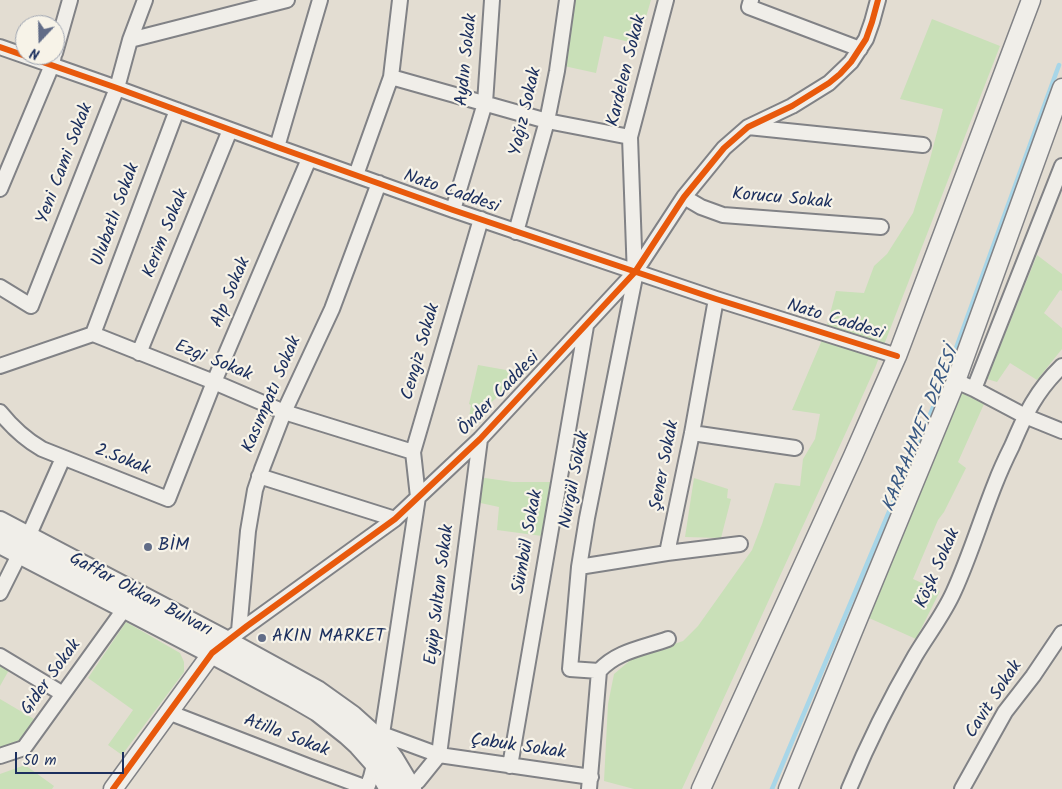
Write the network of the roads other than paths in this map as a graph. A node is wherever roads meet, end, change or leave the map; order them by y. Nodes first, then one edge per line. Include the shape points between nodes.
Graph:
1 (70, 0) edge
2 (145, 0) edge
3 (287, 0) edge
4 (320, 0) edge
5 (400, 0) edge
6 (492, 0) edge
7 (567, 0) edge
8 (666, 0) edge
9 (751, 0) edge
10 (878, 0) edge
11 (1030, 0) edge
12 (65, 18) edge
13 (130, 40) junction
14 (0, 47) edge
15 (860, 49) junction
16 (15, 50) edge
17 (65, 63) edge
18 (51, 65) edge
19 (391, 77) junction
20 (116, 88) junction
21 (1062, 88) edge
22 (485, 103) junction
23 (177, 110) junction
24 (547, 120) junction
25 (748, 127) junction
26 (230, 130) junction
27 (630, 137) junction
28 (923, 145) dead end
29 (277, 148) junction
30 (309, 159) junction
31 (1062, 166) edge
32 (356, 175) junction
33 (379, 184) junction
34 (0, 189) edge
35 (684, 197) junction
36 (453, 210) junction
37 (481, 220) junction
38 (881, 227) dead end
39 (516, 232) junction
40 (635, 272) junction
41 (0, 287) edge
42 (716, 299) junction
43 (586, 326) junction
44 (93, 334) junction
45 (139, 352) junction
46 (897, 356) junction
47 (0, 366) edge
48 (1062, 366) edge
49 (956, 381) junction
50 (214, 382) junction
51 (974, 389) junction
52 (0, 412) edge
53 (284, 412) junction
54 (1025, 416) junction
55 (1062, 431) edge
56 (692, 433) junction
57 (480, 439) junction
58 (795, 448) dead end
59 (413, 452) junction
60 (63, 458) junction
61 (259, 476) junction
62 (418, 497) junction
63 (168, 499) joint
64 (395, 520) junction
65 (0, 522) edge
66 (0, 544) edge
67 (740, 544) dead end
68 (23, 546) junction
69 (667, 553) junction
70 (579, 567) junction
71 (0, 593) edge
72 (125, 608) junction
73 (1062, 633) edge
74 (668, 640) dead end
75 (225, 642) junction
76 (0, 656) edge
77 (599, 671) junction
78 (63, 694) junction
79 (168, 712) junction
80 (378, 736) junction
81 (439, 755) junction
82 (0, 756) edge
83 (375, 763) junction
84 (510, 766) junction
85 (590, 783) edge
86 (368, 788) edge
87 (410, 788) edge
88 (113, 789) edge
89 (390, 789) edge
90 (700, 789) edge
91 (788, 789) edge
92 (849, 789) edge
93 (962, 789) edge

1 - 12 street
2 - 13 street, Yeni Cami Sokak
3 - 13 street
4 - 29 street
5 - 19 street
6 - 22 street, Aydın Sokak
7 - 24 street, Yağız Sokak
8 - 27 street, Kardelen Sokak
9 - 15 street via 749,6
10 - 15 street, Önder Caddesi
11 - 46 street
13 - 20 street, Yeni Cami Sokak
14 - 16 street, Nato Caddesi
15 - 25 street, Önder Caddesi via 830,83
17 - 20 street, Nato Caddesi
18 - 34 street
19 - 22 street
19 - 32 street
20 - 23 street, Nato Caddesi
20 - 41 street, Yeni Cami Sokak via 31,306
21 - 49 street
22 - 24 street
22 - 36 street, Aydın Sokak
23 - 26 street, Nato Caddesi
23 - 44 street, Ulubatlı Sokak
24 - 27 street
24 - 39 street, Yağız Sokak
25 - 28 street
25 - 35 street, Önder Caddesi via 724,148
26 - 29 street, Nato Caddesi
26 - 45 street, Kerim Sokak
27 - 40 street, Kardelen Sokak
29 - 30 street, Nato Caddesi
30 - 32 street, Nato Caddesi
30 - 50 street, Alp Sokak
31 - 51 street
32 - 33 street, Nato Caddesi
33 - 36 street, Nato Caddesi
33 - 53 street, Kasımpatı Sokak via 332,309
35 - 38 street, Korucu Sokak via 723,215
35 - 40 street, Önder Caddesi
36 - 37 street, Nato Caddesi
37 - 39 street, Nato Caddesi
37 - 59 street, Cengiz Sokak
39 - 40 street, Nato Caddesi
40 - 42 street, Nato Caddesi
40 - 43 street, Önder Caddesi
40 - 70 street, Nurgül Sokak
42 - 46 street, Nato Caddesi
42 - 56 street, Şener Sokak
43 - 57 street, Önder Caddesi
43 - 84 street, Sümbül Sokak
44 - 45 street, Ezgi Sokak
44 - 47 street
45 - 50 street, Ezgi Sokak
46 - 90 street
48 - 54 street, Köşk Sokak via 1040,391
49 - 51 street
49 - 91 street
50 - 53 street, Ezgi Sokak
50 - 63 street, Alp Sokak
51 - 54 street
52 - 60 street, 2.Sokak via 31,442
53 - 59 street, Ezgi Sokak
53 - 61 street, Kasımpatı Sokak
54 - 55 street
54 - 92 street, Köşk Sokak via 995,482 954,592 900,682
56 - 58 street
56 - 69 street, Şener Sokak
57 - 62 street, Önder Caddesi
57 - 81 street, Eyüp Sultan Sokak
59 - 62 street, Cengiz Sokak
60 - 63 street, 2.Sokak
60 - 68 street
61 - 64 street
61 - 75 street, Kasımpatı Sokak
62 - 64 street, Önder Caddesi
62 - 80 street, Cengiz Sokak
64 - 75 street, Önder Caddesi
65 - 68 main road, Gaffar Okkan Bulvarı
66 - 68 main road, Gaffar Okkan Bulvarı
67 - 69 street
68 - 71 street
68 - 72 main road, Gaffar Okkan Bulvarı
68 - 75 main road, Gaffar Okkan Bulvarı
69 - 70 street
70 - 77 street, Nurgül Sokak via 570,669
72 - 75 main road, Gaffar Okkan Bulvarı
72 - 78 street, Gider Sokak
73 - 93 street, Cavit Sokak via 1006,712
74 - 77 street via 617,656
75 - 79 street, Önder Caddesi
75 - 80 main road, Gaffar Okkan Bulvarı via 317,691
75 - 83 main road, Gaffar Okkan Bulvarı via 347,734
76 - 78 street
77 - 85 street
78 - 82 street, Gider Sokak via 24,748
79 - 86 street, Atilla Sokak
79 - 88 street, Önder Caddesi
80 - 81 street, Çabuk Sokak
80 - 83 street, Atilla Sokak
80 - 87 main road, Gaffar Okkan Bulvarı
81 - 84 street, Çabuk Sokak
81 - 87 street
83 - 86 street, Atilla Sokak
83 - 89 main road, Gaffar Okkan Bulvarı
84 - 85 street, Çabuk Sokak

